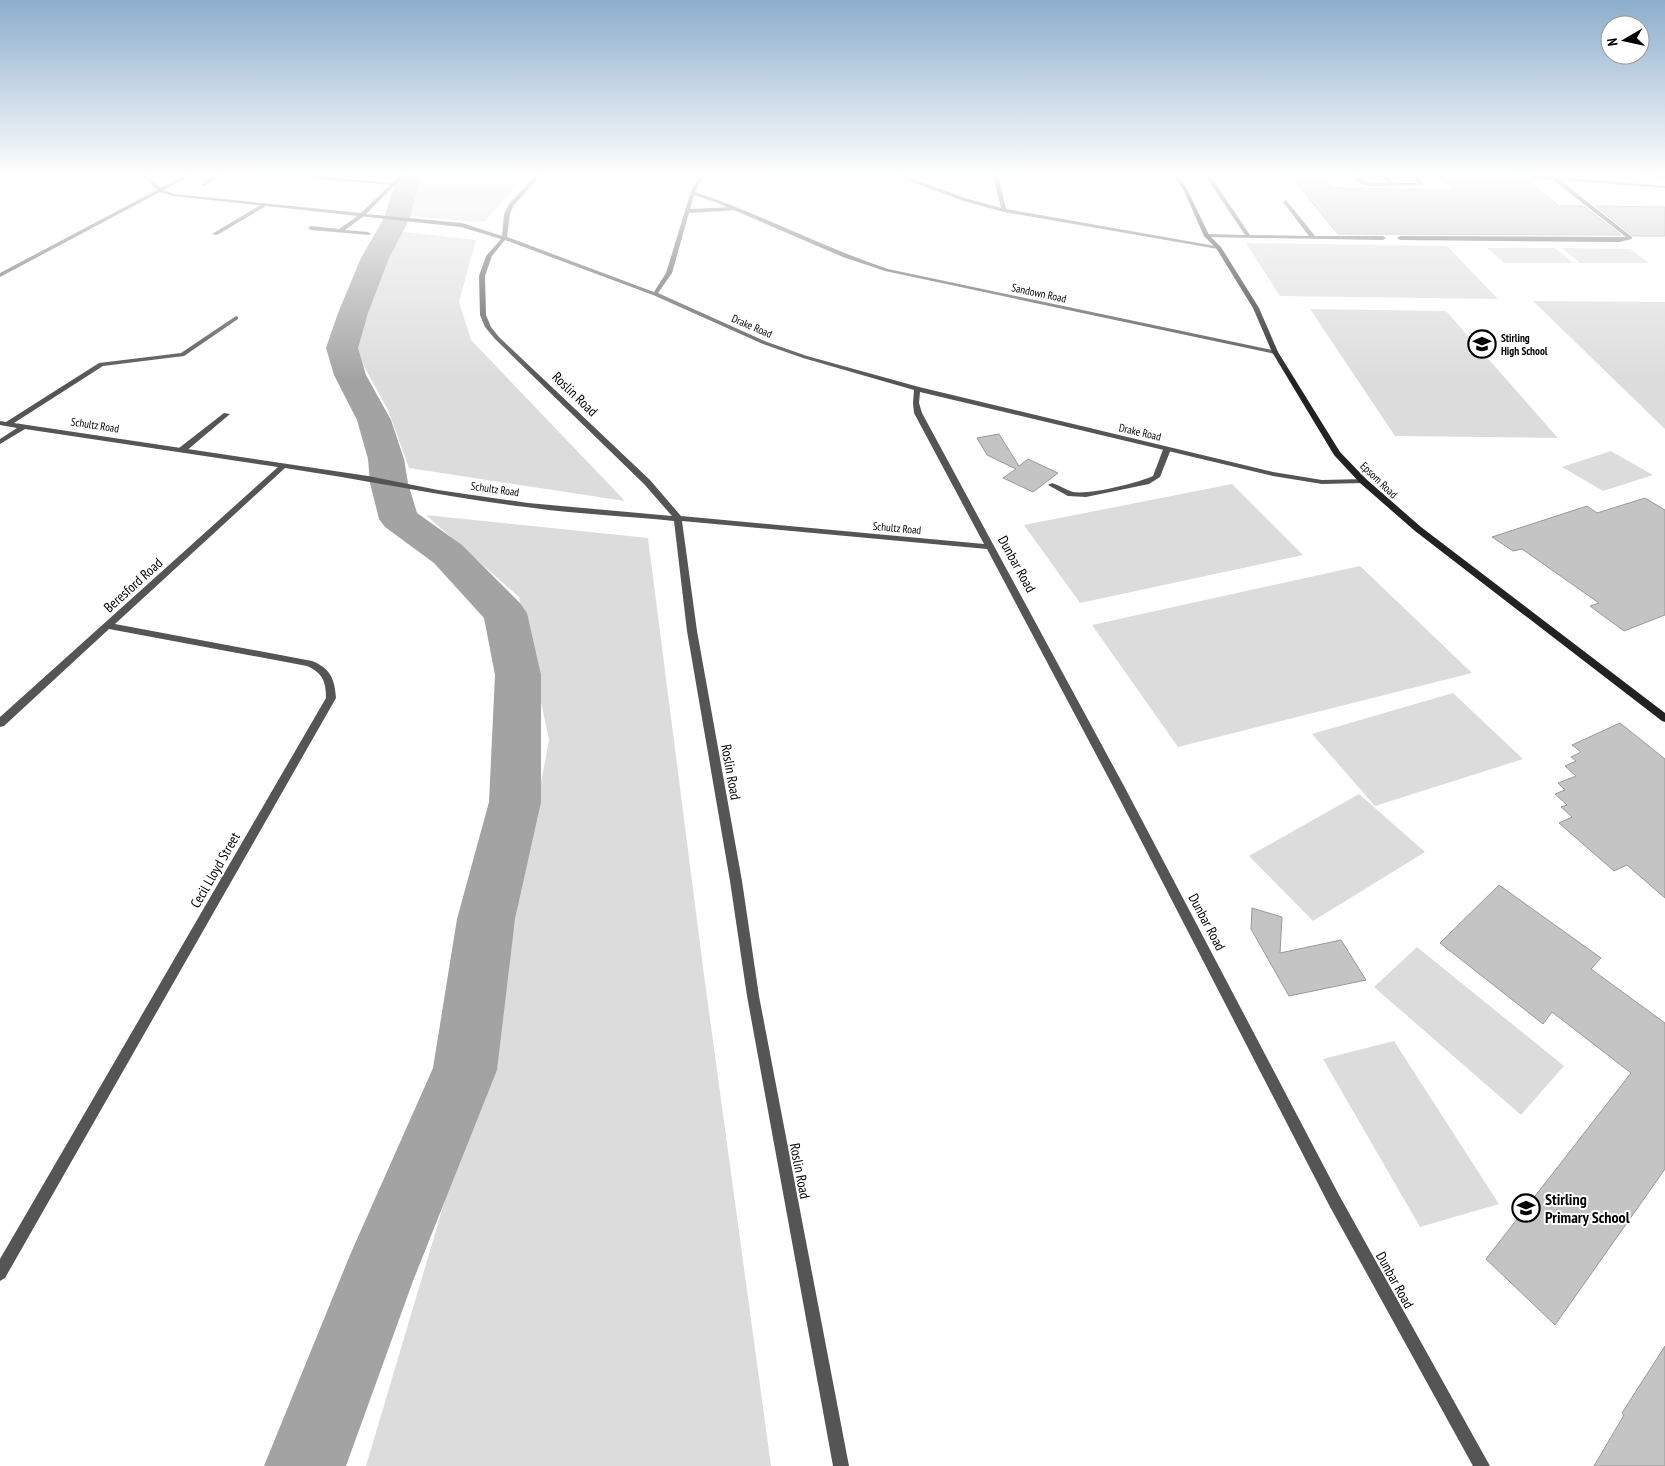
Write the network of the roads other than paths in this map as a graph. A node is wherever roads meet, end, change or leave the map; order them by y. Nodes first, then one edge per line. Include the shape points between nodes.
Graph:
1 (64, 242) edge
2 (500, 242) edge
3 (516, 242) edge
4 (678, 242) edge
5 (814, 242) edge
6 (1191, 242) edge
7 (1213, 242) edge
8 (1218, 247) junction
9 (0, 276) edge
10 (655, 294) junction
11 (236, 318) dead end
12 (1275, 352) junction
13 (917, 389) junction
14 (226, 414) dead end
15 (4, 423) edge
16 (24, 426) junction
17 (0, 442) edge
18 (1167, 449) junction
19 (182, 450) junction
20 (283, 466) junction
21 (1363, 481) junction
22 (1052, 485) dead end
23 (678, 518) junction
24 (990, 547) junction
25 (108, 626) junction
26 (1665, 718) edge
27 (0, 723) edge
28 (0, 1273) edge
29 (841, 1466) edge
30 (1482, 1466) edge

1 - 9 street
2 - 23 street, Roslin Road via 489,256 482,276 483,315 488,327 647,482
3 - 10 street, Drake Road
4 - 10 street via 669,273
5 - 12 street, Sandown Road via 887,270
6 - 8 street
7 - 8 street, Epsom Road
8 - 12 street, Epsom Road via 1256,308
10 - 13 street, Drake Road via 786,351
11 - 15 street via 182,355 98,365
12 - 21 street, Epsom Road via 1337,453
13 - 18 street, Drake Road
13 - 24 street, Dunbar Road via 918,412
14 - 19 street
15 - 16 street, Schultz Road
16 - 17 street
16 - 19 street, Schultz Road
18 - 21 street, Drake Road via 1304,480
18 - 22 street via 1156,477 1146,482 1086,495 1072,494
19 - 20 street, Schultz Road
20 - 23 street, Schultz Road via 528,505
20 - 25 street, Beresford Road
21 - 26 street, Epsom Road via 1530,617
23 - 24 street, Schultz Road
23 - 29 street, Roslin Road via 692,631 753,996
24 - 30 street, Dunbar Road via 1334,1200
25 - 27 street, Beresford Road
25 - 28 street, Cecil Lloyd Street via 309,663 323,668 328,675 331,698

